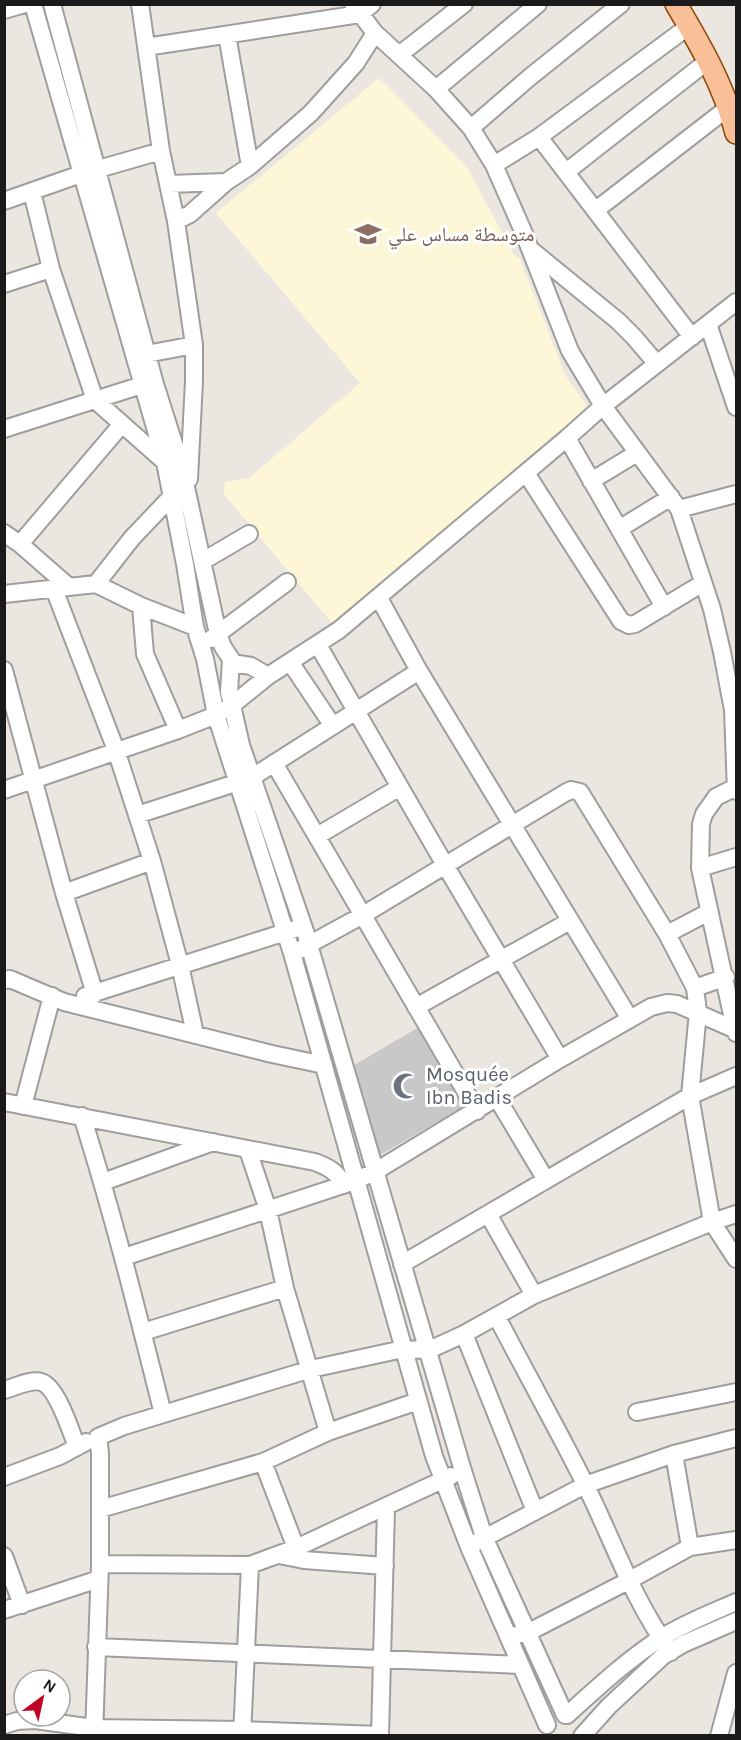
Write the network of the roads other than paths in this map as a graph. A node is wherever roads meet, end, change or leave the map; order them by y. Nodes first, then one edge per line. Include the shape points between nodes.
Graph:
1 (25, 4) edge
2 (33, 4) edge
3 (52, 4) edge
4 (140, 4) edge
5 (464, 4) edge
6 (538, 4) edge
7 (621, 4) edge
8 (676, 4) edge
9 (362, 8) edge
10 (4, 10) edge
11 (689, 26) junction
12 (375, 33) junction
13 (227, 34) junction
14 (146, 47) junction
15 (399, 55) junction
16 (709, 60) junction
17 (436, 89) junction
18 (79, 99) junction
19 (63, 104) junction
20 (729, 107) junction
21 (471, 128) junction
22 (736, 133) edge
23 (539, 137) junction
24 (161, 151) junction
25 (494, 165) junction
26 (250, 166) junction
27 (89, 172) junction
28 (566, 172) junction
29 (226, 182) junction
30 (168, 184) junction
31 (32, 192) junction
32 (4, 201) edge
33 (596, 210) junction
34 (176, 221) junction
35 (530, 249) junction
36 (51, 269) junction
37 (4, 284) edge
38 (736, 302) edge
39 (708, 324) junction
40 (692, 337) junction
41 (194, 345) junction
42 (141, 356) junction
43 (657, 364) junction
44 (149, 385) junction
45 (95, 400) junction
46 (603, 406) junction
47 (736, 407) edge
48 (123, 424) junction
49 (6, 429) edge
50 (567, 438) junction
51 (637, 453) junction
52 (165, 462) junction
53 (526, 473) junction
54 (591, 481) junction
55 (736, 494) edge
56 (180, 497) junction
57 (675, 503) junction
58 (620, 529) junction
59 (4, 533) edge
60 (249, 534) dead end
61 (20, 544) junction
62 (203, 561) junction
63 (287, 582) dead end
64 (704, 583) junction
65 (96, 584) junction
66 (61, 588) junction
67 (4, 594) edge
68 (379, 598) junction
69 (141, 606) junction
70 (664, 607) junction
71 (195, 627) junction
72 (218, 634) junction
73 (318, 645) junction
74 (201, 647) junction
75 (290, 662) junction
76 (232, 663) junction
77 (4, 670) edge
78 (419, 671) junction
79 (268, 676) junction
80 (231, 706) junction
81 (356, 710) junction
82 (735, 710) edge
83 (216, 715) junction
84 (333, 726) junction
85 (178, 730) junction
86 (116, 750) junction
87 (274, 763) junction
88 (33, 780) junction
89 (244, 780) junction
90 (400, 787) junction
91 (736, 789) edge
92 (4, 790) edge
93 (137, 815) junction
94 (511, 824) junction
95 (316, 836) junction
96 (736, 857) edge
97 (152, 861) junction
98 (445, 865) junction
99 (700, 868) junction
100 (64, 893) junction
101 (709, 912) junction
102 (363, 915) junction
103 (570, 921) junction
104 (304, 926) junction
105 (286, 933) junction
106 (666, 934) junction
107 (309, 945) junction
108 (292, 952) junction
109 (500, 958) junction
110 (180, 965) junction
111 (6, 974) edge
112 (726, 977) junction
113 (695, 988) junction
114 (95, 994) junction
115 (58, 999) junction
116 (416, 1006) junction
117 (698, 1012) junction
118 (630, 1019) junction
119 (736, 1031) edge
120 (195, 1034) junction
121 (560, 1059) junction
122 (324, 1065) junction
123 (736, 1076) edge
124 (690, 1095) junction
125 (497, 1098) junction
126 (4, 1102) edge
127 (23, 1106) junction
128 (477, 1111) junction
129 (82, 1116) junction
130 (214, 1142) junction
131 (248, 1150) junction
132 (376, 1171) junction
133 (546, 1180) junction
134 (103, 1182) junction
135 (349, 1183) junction
136 (268, 1210) junction
137 (488, 1214) junction
138 (736, 1214) edge
139 (712, 1222) junction
140 (124, 1257) junction
141 (736, 1259) edge
142 (402, 1264) junction
143 (285, 1288) junction
144 (534, 1294) junction
145 (497, 1317) junction
146 (143, 1332) junction
147 (464, 1334) junction
148 (403, 1349) junction
149 (429, 1350) junction
150 (311, 1369) junction
151 (4, 1390) edge
152 (736, 1392) edge
153 (418, 1401) junction
154 (637, 1412) dead end
155 (164, 1414) junction
156 (328, 1432) junction
157 (98, 1437) junction
158 (736, 1438) edge
159 (77, 1447) junction
160 (674, 1454) junction
161 (263, 1462) junction
162 (463, 1471) junction
163 (4, 1477) edge
164 (442, 1479) junction
165 (585, 1485) junction
166 (386, 1508) junction
167 (100, 1509) junction
168 (535, 1511) junction
169 (484, 1538) junction
170 (736, 1540) edge
171 (469, 1547) junction
172 (690, 1547) junction
173 (296, 1548) junction
174 (278, 1554) junction
175 (4, 1556) edge
176 (250, 1565) junction
177 (385, 1566) junction
178 (99, 1572) junction
179 (628, 1581) junction
180 (736, 1602) edge
181 (22, 1605) junction
182 (4, 1610) edge
183 (736, 1621) edge
184 (527, 1633) junction
185 (510, 1637) junction
186 (666, 1645) junction
187 (96, 1647) junction
188 (246, 1653) junction
189 (383, 1660) junction
190 (521, 1665) junction
191 (736, 1673) edge
192 (566, 1715) junction
193 (4, 1725) edge
194 (546, 1730) edge
195 (94, 1732) edge
196 (243, 1733) edge
197 (380, 1735) edge
198 (580, 1736) edge
199 (719, 1736) edge

1 - 10 street
2 - 19 street
3 - 18 street
4 - 14 street
5 - 15 street
6 - 17 street
7 - 21 street
8 - 11 main road
9 - 12 street
9 - 13 street
11 - 16 main road
11 - 23 street
12 - 15 street
12 - 26 street via 325,99
13 - 14 street
13 - 26 street
14 - 24 street
15 - 17 street
16 - 20 main road
16 - 28 street
17 - 21 street
18 - 19 street
18 - 27 street
19 - 27 street
20 - 22 main road
20 - 33 street
21 - 25 street
23 - 25 street
23 - 28 street
24 - 27 street
24 - 30 street
25 - 35 street
26 - 29 street
27 - 31 street
27 - 42 street
28 - 33 street
29 - 30 street
29 - 34 street via 190,214
30 - 34 street
31 - 32 street
31 - 36 street
33 - 40 street
34 - 41 street
35 - 43 street via 618,321
35 - 46 street via 570,351
36 - 37 street
36 - 45 street
38 - 39 street
39 - 40 street
39 - 47 street
40 - 43 street
41 - 42 street
41 - 56 street via 194,381
42 - 44 street
43 - 46 street
44 - 45 street
44 - 52 street
44 - 56 street via 171,429
45 - 48 street
45 - 49 street
46 - 50 street
46 - 51 street
48 - 52 street
48 - 61 street
50 - 53 street
50 - 54 street
51 - 54 street
51 - 57 street
52 - 56 street
53 - 68 street
53 - 70 street via 621,621 632,625
54 - 58 street
55 - 57 street
56 - 62 street
56 - 65 street via 132,538
56 - 71 street
57 - 58 street
57 - 64 street
58 - 70 street
59 - 61 street
60 - 62 street
61 - 66 street
62 - 72 street
63 - 72 street
64 - 70 street
64 - 82 street
65 - 66 street
65 - 69 street
66 - 67 street
66 - 86 street via 67,619
68 - 73 street
68 - 78 street
69 - 71 street
69 - 85 street via 145,654
71 - 74 street
72 - 74 street
72 - 76 street
73 - 75 street
73 - 81 street
74 - 83 street
75 - 79 street
75 - 84 street
76 - 79 street via 251,666
76 - 80 street via 228,684
77 - 88 street
78 - 81 street
78 - 94 street
79 - 80 street
80 - 83 street
80 - 89 street
81 - 84 street
81 - 90 street
82 - 91 street
83 - 85 street
83 - 89 street
84 - 87 street
85 - 86 street
86 - 88 street
86 - 93 street
87 - 89 street
87 - 95 street
88 - 92 street
88 - 100 street
89 - 93 street
89 - 104 street
89 - 105 street
90 - 95 street
90 - 98 street
91 - 99 street via 716,797 704,814
93 - 97 street
94 - 98 street
94 - 103 street
94 - 106 street via 572,790 580,792
95 - 102 street
96 - 99 street
97 - 100 street
97 - 110 street
98 - 102 street
98 - 109 street
99 - 101 street
100 - 114 street
101 - 106 street
101 - 112 street
102 - 107 street
102 - 116 street
103 - 109 street
103 - 118 street
104 - 105 street
104 - 107 street
105 - 108 street
105 - 110 street
106 - 113 street
107 - 108 street
107 - 132 street
108 - 122 street
109 - 116 street
109 - 121 street
110 - 114 street
110 - 120 street
111 - 115 street
112 - 113 street
112 - 119 street
113 - 117 street
114 - 115 street
115 - 120 street
115 - 127 street
116 - 128 street
117 - 118 street via 667,1003
117 - 119 street
117 - 124 street
118 - 121 street
120 - 122 street
121 - 125 street
122 - 135 street
123 - 124 street
124 - 133 street
124 - 139 street
125 - 128 street
125 - 133 street
126 - 127 street
127 - 129 street
128 - 132 street
129 - 130 street
129 - 134 street
130 - 131 street
130 - 134 street
131 - 135 street via 325,1166
131 - 136 street
132 - 135 street
132 - 142 street
133 - 137 street
134 - 140 street
135 - 136 street
135 - 148 street
136 - 140 street
136 - 143 street
137 - 142 street
137 - 144 street
138 - 139 street
139 - 141 street
139 - 144 street
140 - 146 street
142 - 149 street
143 - 146 street
143 - 150 street
144 - 145 street
145 - 147 street
145 - 165 street
146 - 155 street
147 - 149 street
147 - 168 street
148 - 149 street
148 - 150 street
148 - 153 street
149 - 162 street
150 - 155 street
150 - 156 street
151 - 159 street via 36,1381 45,1383 54,1393
152 - 154 street
153 - 156 street
153 - 164 street
155 - 157 street
156 - 161 street
157 - 159 street
157 - 167 street
158 - 160 street
159 - 163 street
160 - 165 street
160 - 172 street
161 - 167 street
161 - 173 street
162 - 164 street
162 - 169 street
164 - 166 street
164 - 171 street
165 - 168 street
165 - 179 street
166 - 173 street
166 - 177 street
167 - 178 street
168 - 169 street
169 - 171 street
169 - 184 street
170 - 172 street
171 - 185 street
172 - 179 street
173 - 174 street
174 - 176 street
174 - 177 street via 304,1560
175 - 181 street
176 - 178 street
176 - 188 street
177 - 189 street
178 - 181 street
178 - 187 street
179 - 184 street
179 - 186 street
180 - 186 street via 698,1617
181 - 182 street
183 - 186 street via 683,1644
184 - 185 street
184 - 192 street
185 - 190 street
186 - 192 street via 620,1669
186 - 198 street
187 - 188 street
187 - 195 street
188 - 189 street
188 - 196 street
189 - 190 street
189 - 197 street
190 - 194 street
191 - 199 street
192 - 194 street via 554,1717
192 - 198 street via 578,1725
193 - 195 street via 34,1720
195 - 196 street
196 - 197 street

